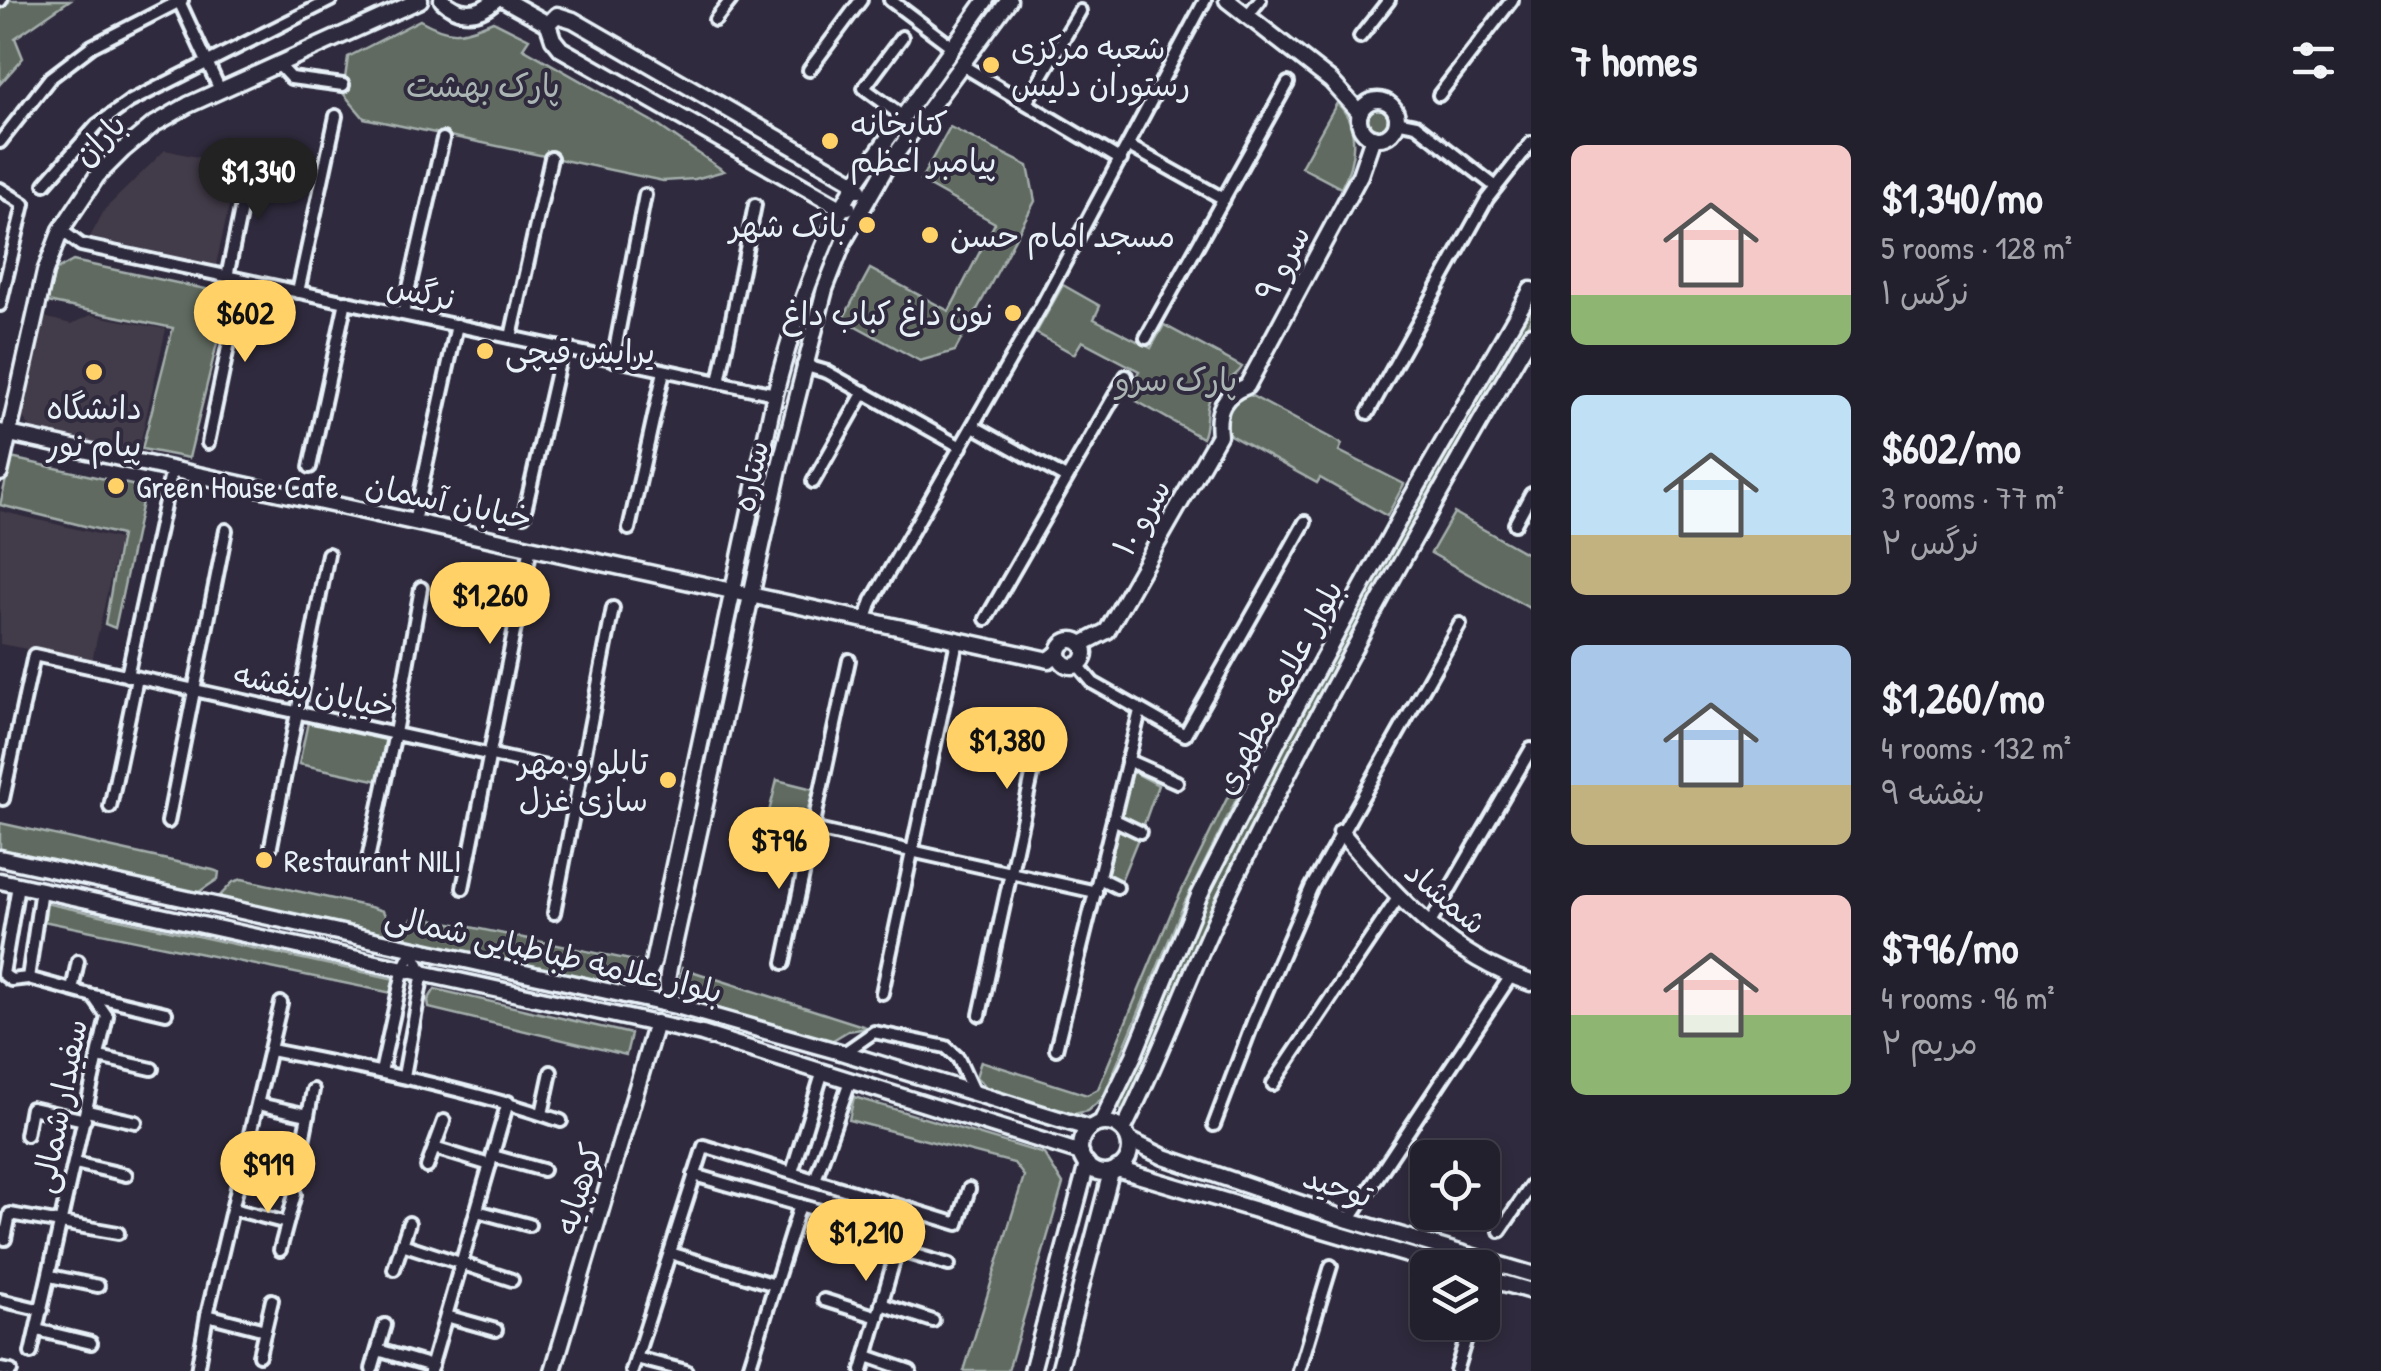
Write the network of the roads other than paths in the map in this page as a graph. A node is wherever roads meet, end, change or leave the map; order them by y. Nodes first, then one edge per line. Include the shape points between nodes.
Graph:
1 (330, 0) edge
2 (420, 0) edge
3 (442, 0) edge
4 (494, 0) edge
5 (504, 0) edge
6 (731, 0) edge
7 (861, 0) edge
8 (890, 0) edge
9 (986, 0) edge
10 (1008, 0) edge
11 (1205, 0) edge
12 (1227, 0) edge
13 (1260, 0) edge
14 (1389, 0) edge
15 (1512, 0) edge
16 (180, 1) edge
17 (1080, 10) dead end
18 (1247, 16) junction
19 (552, 20) junction
20 (715, 20) dead end
21 (902, 36) dead end
22 (1360, 37) dead end
23 (951, 46) junction
24 (206, 62) junction
25 (278, 64) junction
26 (960, 64) junction
27 (808, 70) dead end
28 (1288, 82) dead end
29 (343, 85) dead end
30 (220, 90) junction
31 (1439, 95) dead end
32 (1026, 103) junction
33 (1360, 112) junction
34 (336, 116) dead end
35 (902, 116) junction
36 (1396, 121) junction
37 (1373, 137) junction
38 (443, 139) dead end
39 (0, 142) edge
40 (1531, 143) edge
41 (1128, 146) junction
42 (551, 158) dead end
43 (1121, 160) junction
44 (250, 161) dead end
45 (856, 183) junction
46 (45, 184) dead end
47 (1496, 187) junction
48 (0, 188) edge
49 (645, 195) dead end
50 (1224, 199) junction
51 (755, 204) dead end
52 (865, 204) junction
53 (841, 208) junction
54 (60, 230) junction
55 (226, 277) junction
56 (242, 280) junction
57 (1531, 290) edge
58 (298, 292) junction
59 (346, 302) junction
60 (0, 304) edge
61 (403, 314) junction
62 (457, 326) junction
63 (1531, 334) edge
64 (511, 337) junction
65 (1146, 338) dead end
66 (562, 348) junction
67 (613, 360) junction
68 (803, 365) junction
69 (664, 370) junction
70 (1126, 376) dead end
71 (719, 382) junction
72 (864, 392) junction
73 (776, 394) junction
74 (1222, 402) joint
75 (1368, 413) dead end
76 (973, 426) junction
77 (4, 433) edge
78 (208, 442) dead end
79 (961, 447) junction
80 (310, 467) dead end
81 (172, 469) junction
82 (0, 473) edge
83 (1066, 478) junction
84 (813, 482) dead end
85 (1531, 494) edge
86 (524, 515) dead end
87 (414, 522) junction
88 (1304, 522) dead end
89 (1515, 524) dead end
90 (226, 530) dead end
91 (629, 530) dead end
92 (531, 548) junction
93 (328, 554) dead end
94 (421, 588) dead end
95 (733, 591) junction
96 (752, 595) junction
97 (612, 608) dead end
98 (866, 619) junction
99 (986, 619) dead end
100 (1460, 624) dead end
101 (957, 640) junction
102 (1082, 644) junction
103 (1059, 652) junction
104 (849, 660) dead end
105 (1078, 665) junction
106 (132, 677) junction
107 (195, 690) junction
108 (1140, 710) junction
109 (299, 712) junction
110 (1044, 720) dead end
111 (395, 733) junction
112 (1531, 749) edge
113 (489, 756) junction
114 (1127, 760) junction
115 (583, 775) junction
116 (1178, 782) dead end
117 (3, 799) dead end
118 (110, 808) dead end
119 (1113, 820) junction
120 (168, 822) dead end
121 (812, 829) junction
122 (1140, 832) dead end
123 (1342, 832) junction
124 (271, 846) dead end
125 (910, 850) junction
126 (0, 858) edge
127 (367, 864) dead end
128 (1008, 873) junction
129 (1100, 878) junction
130 (0, 881) edge
131 (18, 885) junction
132 (1118, 886) dead end
133 (463, 888) dead end
134 (41, 889) junction
135 (1096, 892) junction
136 (1398, 898) junction
137 (554, 913) dead end
138 (1428, 925) junction
139 (412, 950) junction
140 (78, 962) dead end
141 (784, 963) dead end
142 (653, 964) junction
143 (404, 968) junction
144 (669, 968) junction
145 (422, 972) junction
146 (1, 974) edge
147 (1510, 976) junction
148 (28, 978) junction
149 (1531, 983) edge
150 (72, 990) junction
151 (882, 993) dead end
152 (622, 995) junction
153 (94, 996) junction
154 (281, 1003) dead end
155 (680, 1007) junction
156 (166, 1012) dead end
157 (980, 1015) dead end
158 (656, 1023) junction
159 (1056, 1049) dead end
160 (271, 1050) junction
161 (844, 1052) junction
162 (98, 1057) junction
163 (152, 1068) dead end
164 (381, 1072) junction
165 (551, 1072) dead end
166 (824, 1072) junction
167 (404, 1076) junction
168 (850, 1081) junction
169 (1273, 1084) dead end
170 (313, 1090) dead end
171 (974, 1092) junction
172 (508, 1102) junction
173 (258, 1104) junction
174 (542, 1114) junction
175 (86, 1115) junction
176 (308, 1116) junction
177 (444, 1121) dead end
178 (562, 1121) dead end
179 (136, 1122) dead end
180 (1214, 1124) dead end
181 (1094, 1125) junction
182 (26, 1135) dead end
183 (1127, 1136) junction
184 (302, 1141) dead end
185 (434, 1148) junction
186 (1084, 1158) junction
187 (491, 1160) junction
188 (75, 1163) junction
189 (427, 1167) dead end
190 (543, 1170) dead end
191 (1114, 1171) junction
192 (792, 1172) junction
193 (126, 1174) dead end
194 (694, 1175) junction
195 (814, 1180) junction
196 (1531, 1186) edge
197 (969, 1189) dead end
198 (295, 1194) dead end
199 (800, 1206) junction
200 (909, 1208) junction
201 (233, 1210) junction
202 (476, 1211) junction
203 (1348, 1220) junction
204 (62, 1221) junction
205 (287, 1223) junction
206 (408, 1223) dead end
207 (529, 1225) dead end
208 (1500, 1231) dead end
209 (118, 1233) dead end
210 (901, 1234) junction
211 (1342, 1235) junction
212 (5, 1239) dead end
213 (402, 1244) junction
214 (280, 1250) dead end
215 (897, 1250) junction
216 (670, 1253) junction
217 (1410, 1255) edge
218 (462, 1263) junction
219 (949, 1266) dead end
220 (1331, 1266) dead end
221 (394, 1269) dead end
222 (1531, 1274) edge
223 (50, 1276) junction
224 (512, 1280) dead end
225 (1500, 1283) edge
226 (775, 1285) junction
227 (98, 1286) dead end
228 (1531, 1291) edge
229 (0, 1300) edge
230 (272, 1300) dead end
231 (824, 1300) dead end
232 (42, 1310) junction
233 (880, 1310) junction
234 (207, 1315) junction
235 (446, 1316) junction
236 (932, 1321) dead end
237 (384, 1325) dead end
238 (38, 1330) junction
239 (265, 1330) junction
240 (496, 1330) dead end
241 (1465, 1340) edge
242 (91, 1343) dead end
243 (378, 1350) junction
244 (31, 1353) dead end
245 (259, 1355) dead end
246 (867, 1356) junction
247 (636, 1358) junction
248 (431, 1368) edge
249 (0, 1369) edge
250 (372, 1369) edge
251 (11, 1371) edge
252 (198, 1371) edge
253 (553, 1371) edge
254 (632, 1371) edge
255 (686, 1371) edge
256 (748, 1371) edge
257 (862, 1371) edge
258 (910, 1371) edge
259 (1032, 1371) edge
260 (1059, 1371) edge
261 (1299, 1371) edge
262 (1456, 1371) edge

1 - 24 street
2 - 25 street, باران
3 - 4 street via 472,13
5 - 19 street
6 - 20 street
7 - 27 street
8 - 23 street
9 - 23 street, ستاره
10 - 26 street, ستاره
11 - 41 street
12 - 18 street
13 - 18 street
14 - 22 street
15 - 31 street
16 - 24 street
16 - 39 street via 92,46 50,78
17 - 32 street
18 - 33 street
19 - 45 street via 573,20
19 - 53 street via 552,39 562,50
21 - 35 street via 864,88
23 - 35 street, ستاره
24 - 30 street
24 - 46 street via 97,124
25 - 29 street via 291,78
25 - 30 street, باران
26 - 32 street
26 - 52 street, ستاره
28 - 50 street
30 - 54 street, باران via 154,124 123,150
32 - 43 street
33 - 36 street via 1367,103 1385,101
33 - 37 street via 1360,125
34 - 58 street
35 - 45 street, ستاره
36 - 37 street via 1386,136
36 - 47 street via 1416,125
37 - 74 street, سرو ۹ via 1360,175 1247,386
38 - 61 street
40 - 47 street
41 - 43 street
41 - 50 street
42 - 64 street
43 - 76 street
44 - 55 street
45 - 52 street
45 - 53 street, ستاره
47 - 75 street
48 - 60 street via 24,204
49 - 67 street
50 - 65 street
51 - 71 street
52 - 53 street
52 - 68 street, ستاره via 825,290
53 - 73 street, ستاره via 790,336
54 - 55 street, نرگس via 81,245
54 - 77 street, باران
55 - 56 street, نرگس
56 - 58 street, نرگس
56 - 78 street
57 - 181 street, بلوار علامه مطهری via 1280,737 1200,896 1134,1055
58 - 59 street, نرگس
59 - 61 street, نرگس
59 - 80 street
61 - 62 street, نرگس
62 - 64 street, نرگس
62 - 87 street
63 - 183 street, بلوار علامه مطهری via 1425,516 1221,909
64 - 66 street, نرگس
66 - 67 street, نرگس
66 - 86 street
67 - 69 street, نرگس
68 - 72 street
68 - 96 street, ستاره
69 - 71 street, نرگس
69 - 91 street
70 - 83 street
71 - 73 street, نرگس
72 - 79 street
72 - 84 street
73 - 95 street, ستاره
74 - 102 street, سرو ۱۰ via 1219,435 1107,631
76 - 79 street
76 - 83 street
77 - 81 street, خیابان آسمان
77 - 82 street, باران
79 - 98 street
81 - 87 street, خیابان آسمان
81 - 106 street
83 - 99 street
85 - 89 street
87 - 92 street, خیابان آسمان
88 - 108 street via 1184,736
90 - 107 street
92 - 95 street, خیابان آسمان
92 - 113 street
93 - 109 street
94 - 111 street
95 - 96 street, خیابان آسمان
95 - 142 street, ستاره
96 - 98 street, خیابان آسمان
96 - 144 street, ستاره
97 - 115 street
98 - 101 street, خیابان آسمان
100 - 123 street
101 - 103 street, خیابان آسمان via 1049,660
101 - 125 street
102 - 103 street via 1070,640
102 - 105 street via 1086,655
103 - 105 street via 1065,664
104 - 121 street
105 - 108 street via 1093,683
106 - 107 street, خیابان بنفشه
106 - 117 street, خیابان بنفشه via 34,655
106 - 118 street
107 - 109 street, خیابان بنفشه
107 - 120 street
108 - 114 street
109 - 111 street, خیابان بنفشه
109 - 124 street
110 - 128 street
111 - 113 street, خیابان بنفشه
111 - 127 street
112 - 138 street
113 - 115 street, خیابان بنفشه
113 - 133 street
114 - 116 street
114 - 119 street
115 - 137 street
119 - 122 street
119 - 129 street
121 - 125 street
121 - 141 street
123 - 136 street, شمشاد
123 - 180 street via 1288,940
125 - 128 street
125 - 151 street
126 - 139 street, بلوار علامه طباطبایی شمالی
128 - 135 street
128 - 157 street
129 - 132 street
129 - 135 street
130 - 131 street, بلوار علامه طباطبایی شمالی
131 - 134 street, بلوار علامه طباطبایی شمالی
131 - 146 street
134 - 143 street, بلوار علامه طباطبایی شمالی
134 - 148 street
135 - 159 street
136 - 138 street, شمشاد
136 - 169 street
138 - 147 street, شمشاد
139 - 143 street
139 - 145 street
139 - 152 street, بلوار علامه طباطبایی شمالی
140 - 150 street
142 - 144 street via 662,972
142 - 152 street via 637,991
143 - 145 street, بلوار علامه طباطبایی شمالی
143 - 164 street
144 - 155 street, ستاره via 668,989
145 - 158 street, بلوار علامه طباطبایی شمالی
145 - 167 street
146 - 148 street, سفیدار شمالی
147 - 149 street, شمشاد
147 - 203 street
148 - 150 street, سفیدار شمالی
150 - 153 street, سفیدار شمالی
152 - 155 street, بلوار علامه طباطبایی شمالی
153 - 156 street
153 - 162 street, سفیدار شمالی via 108,1016
154 - 160 street
155 - 161 street, بلوار علامه طباطبایی شمالی
158 - 166 street, بلوار علامه طباطبایی شمالی
158 - 253 street, کوهپایه
160 - 164 street
160 - 173 street
161 - 171 street, بلوار علامه طباطبایی شمالی
161 - 171 street via 874,1032 946,1047
162 - 163 street
162 - 175 street, سفیدار شمالی
164 - 167 street
165 - 174 street
166 - 168 street, بلوار علامه طباطبایی شمالی
166 - 192 street
167 - 172 street
168 - 186 street, بلوار علامه طباطبایی شمالی
168 - 195 street
170 - 176 street
171 - 181 street, بلوار علامه طباطبایی شمالی
172 - 174 street
172 - 187 street
173 - 176 street
173 - 201 street
174 - 178 street
175 - 179 street
175 - 182 street via 31,1108
175 - 188 street, سفیدار شمالی
176 - 184 street
177 - 185 street
181 - 183 street
181 - 186 street via 1081,1140
183 - 191 street via 1130,1155
183 - 203 street, توحید via 1164,1158
185 - 187 street
185 - 189 street
186 - 191 street via 1098,1172
186 - 259 street
187 - 190 street
187 - 202 street
188 - 193 street
188 - 204 street, سفیدار شمالی
191 - 211 street, توحید
191 - 260 street
192 - 194 street via 704,1146
192 - 195 street
194 - 199 street
194 - 216 street
195 - 200 street
196 - 208 street
197 - 200 street via 958,1224
198 - 205 street
199 - 210 street
199 - 226 street
200 - 210 street
201 - 205 street
201 - 234 street
202 - 207 street
202 - 218 street
203 - 211 street
203 - 222 street, توحید
204 - 209 street
204 - 212 street via 10,1214
204 - 223 street, سفیدار شمالی
205 - 214 street
206 - 213 street
210 - 215 street
211 - 217 street, توحید
213 - 218 street
213 - 221 street
215 - 219 street
215 - 233 street
216 - 226 street
216 - 247 street
218 - 224 street
218 - 235 street
220 - 261 street
223 - 227 street
223 - 232 street, سفیدار شمالی
225 - 228 street
226 - 256 street
229 - 232 street
230 - 239 street
231 - 233 street
232 - 238 street, سفیدار شمالی
233 - 236 street
233 - 246 street
234 - 239 street
234 - 252 street
235 - 240 street
235 - 248 street
237 - 243 street
238 - 242 street
238 - 244 street, سفیدار شمالی
239 - 245 street
241 - 262 street
243 - 248 street
243 - 250 street
246 - 257 street
246 - 258 street
247 - 254 street
247 - 255 street
249 - 251 street

